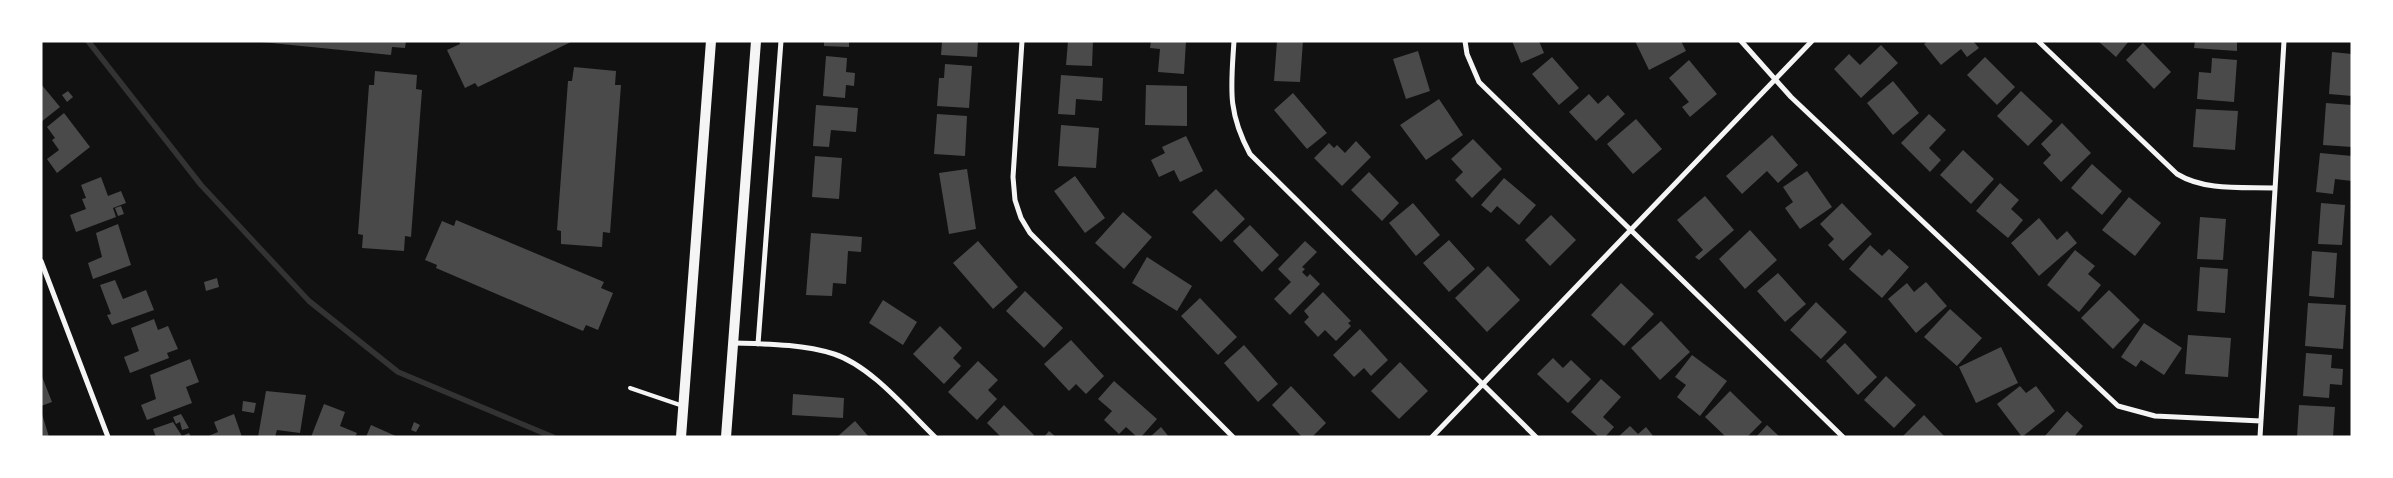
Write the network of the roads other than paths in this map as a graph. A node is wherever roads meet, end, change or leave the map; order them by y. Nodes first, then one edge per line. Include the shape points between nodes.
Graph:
1 (711, 41) edge
2 (756, 41) edge
3 (781, 41) edge
4 (1022, 41) edge
5 (1234, 41) edge
6 (1465, 41) edge
7 (1741, 41) edge
8 (1812, 41) edge
9 (2038, 41) edge
10 (2284, 41) edge
11 (1774, 80) junction
12 (2274, 188) junction
13 (1631, 231) junction
14 (41, 261) edge
15 (734, 343) junction
16 (758, 344) junction
17 (1482, 385) junction
18 (630, 388) dead end
19 (683, 406) junction
20 (2261, 422) junction
21 (108, 437) edge
22 (681, 437) edge
23 (726, 437) edge
24 (935, 437) edge
25 (1233, 437) edge
26 (1432, 437) edge
27 (1536, 437) edge
28 (1843, 437) edge
29 (2260, 437) edge

1 - 19 main road
2 - 15 main road
3 - 16 street
4 - 25 street via 1013,177 1021,218 1030,233
5 - 17 street via 1231,96 1240,136 1250,154
6 - 13 street via 1479,82
7 - 11 street
8 - 11 street
9 - 12 street via 2189,182
10 - 12 street
11 - 13 street
11 - 20 street via 2118,406 2155,416
12 - 20 street
13 - 17 street
13 - 28 street
14 - 21 street
15 - 16 street
15 - 23 main road
16 - 24 street via 802,347 835,355 879,383
17 - 26 street
17 - 27 street
18 - 19 lane
19 - 22 main road
20 - 29 street

